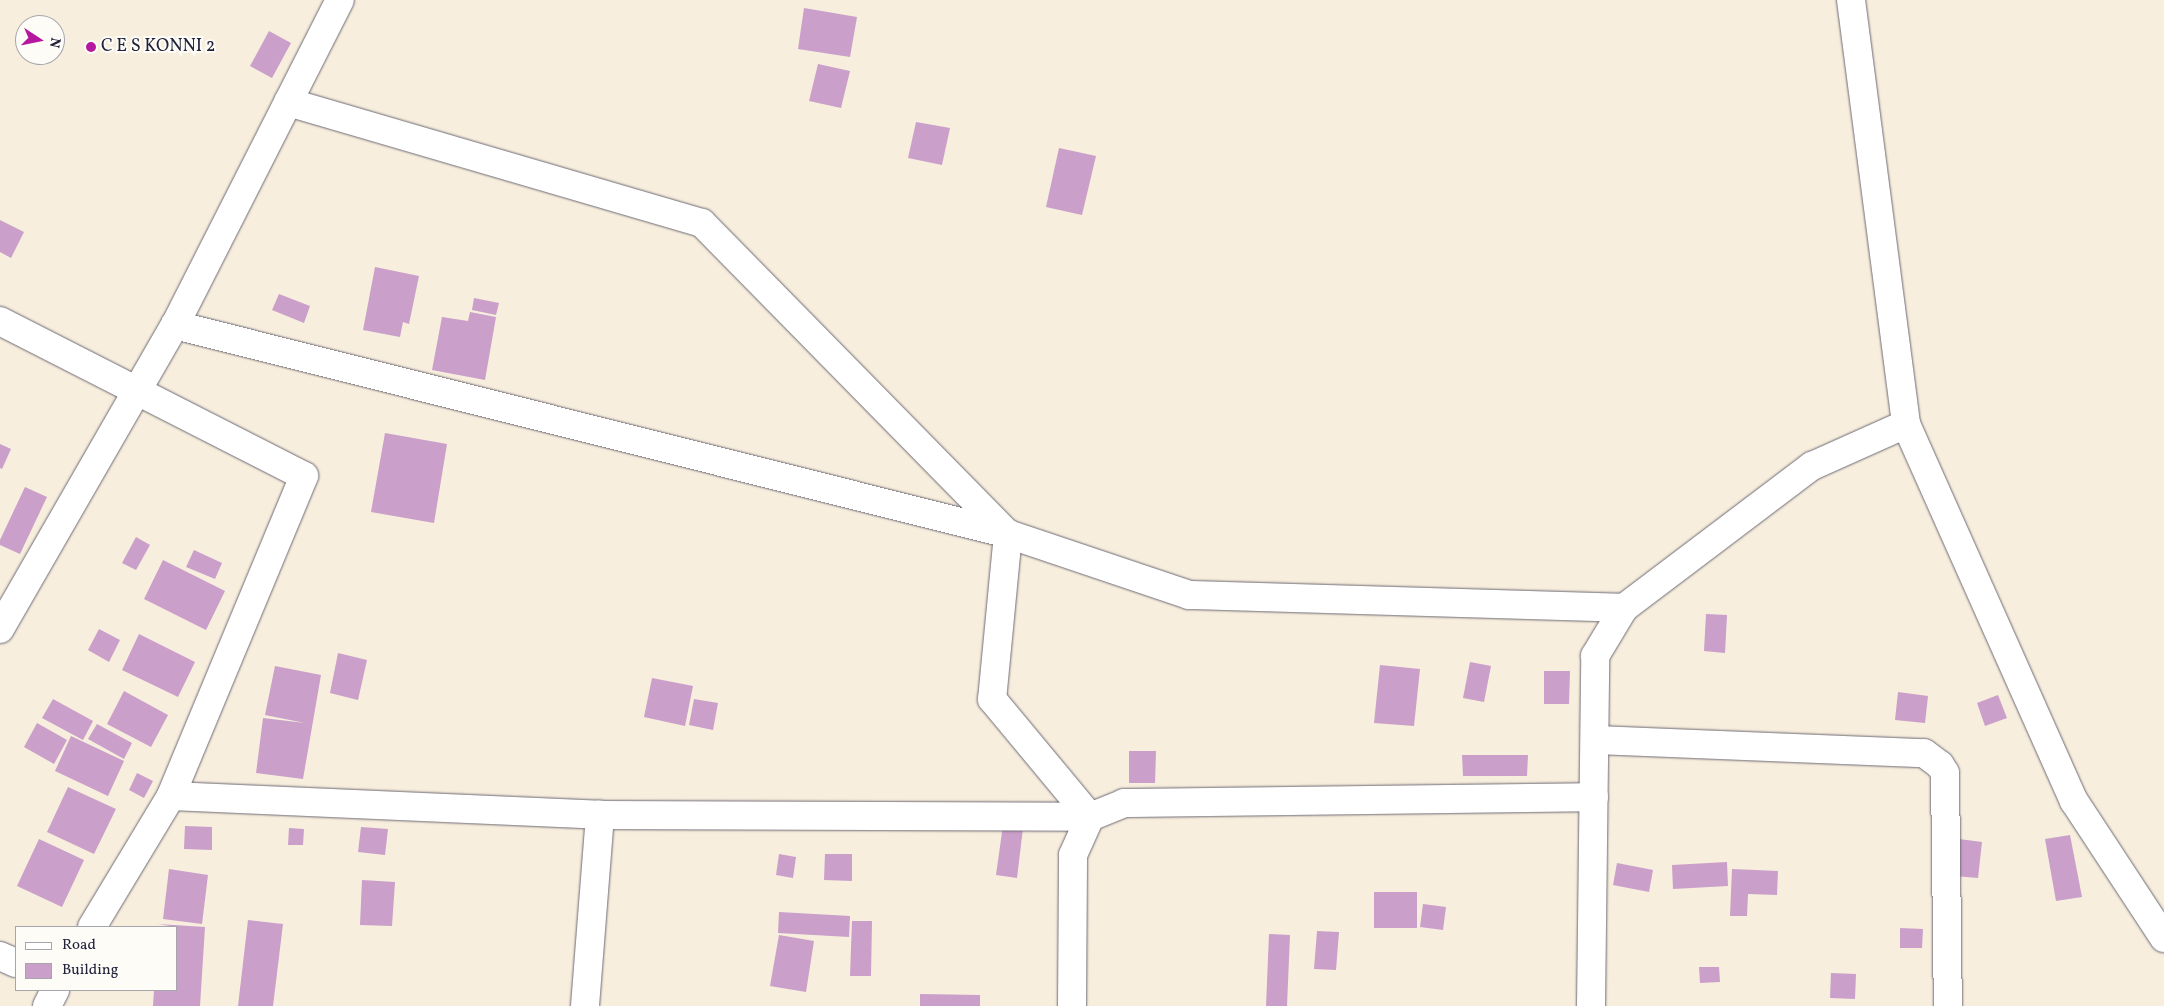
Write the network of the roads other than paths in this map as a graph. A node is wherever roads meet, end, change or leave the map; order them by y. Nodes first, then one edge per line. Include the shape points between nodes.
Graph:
1 (340, 0) edge
2 (1851, 0) edge
3 (288, 102) junction
4 (0, 321) edge
5 (175, 325) junction
6 (135, 392) junction
7 (1906, 424) junction
8 (1008, 534) junction
9 (1624, 608) junction
10 (3, 615) edge
11 (1596, 740) junction
12 (171, 796) junction
13 (1594, 797) junction
14 (600, 815) junction
15 (1090, 818) junction
16 (93, 926) edge
17 (2164, 938) edge
18 (0, 956) edge
19 (15, 963) edge
20 (54, 991) edge
21 (47, 1006) edge
22 (585, 1006) edge
23 (1072, 1006) edge
24 (1591, 1006) edge
25 (1948, 1006) edge

1 - 3 street
2 - 7 street
3 - 5 street
3 - 8 street via 702,223
4 - 6 street
5 - 6 street
5 - 8 street
6 - 10 street
6 - 12 street via 304,476
7 - 9 street via 1812,466
7 - 17 street via 2074,801
8 - 9 street via 1188,595
8 - 15 street via 992,699
9 - 11 street via 1595,656
11 - 13 street
11 - 25 street via 1924,753 1940,765 1945,773
12 - 14 street
12 - 16 street
13 - 15 street via 1124,803
13 - 24 street
14 - 15 street
14 - 22 street
15 - 23 street via 1073,855
18 - 19 street
20 - 21 street

